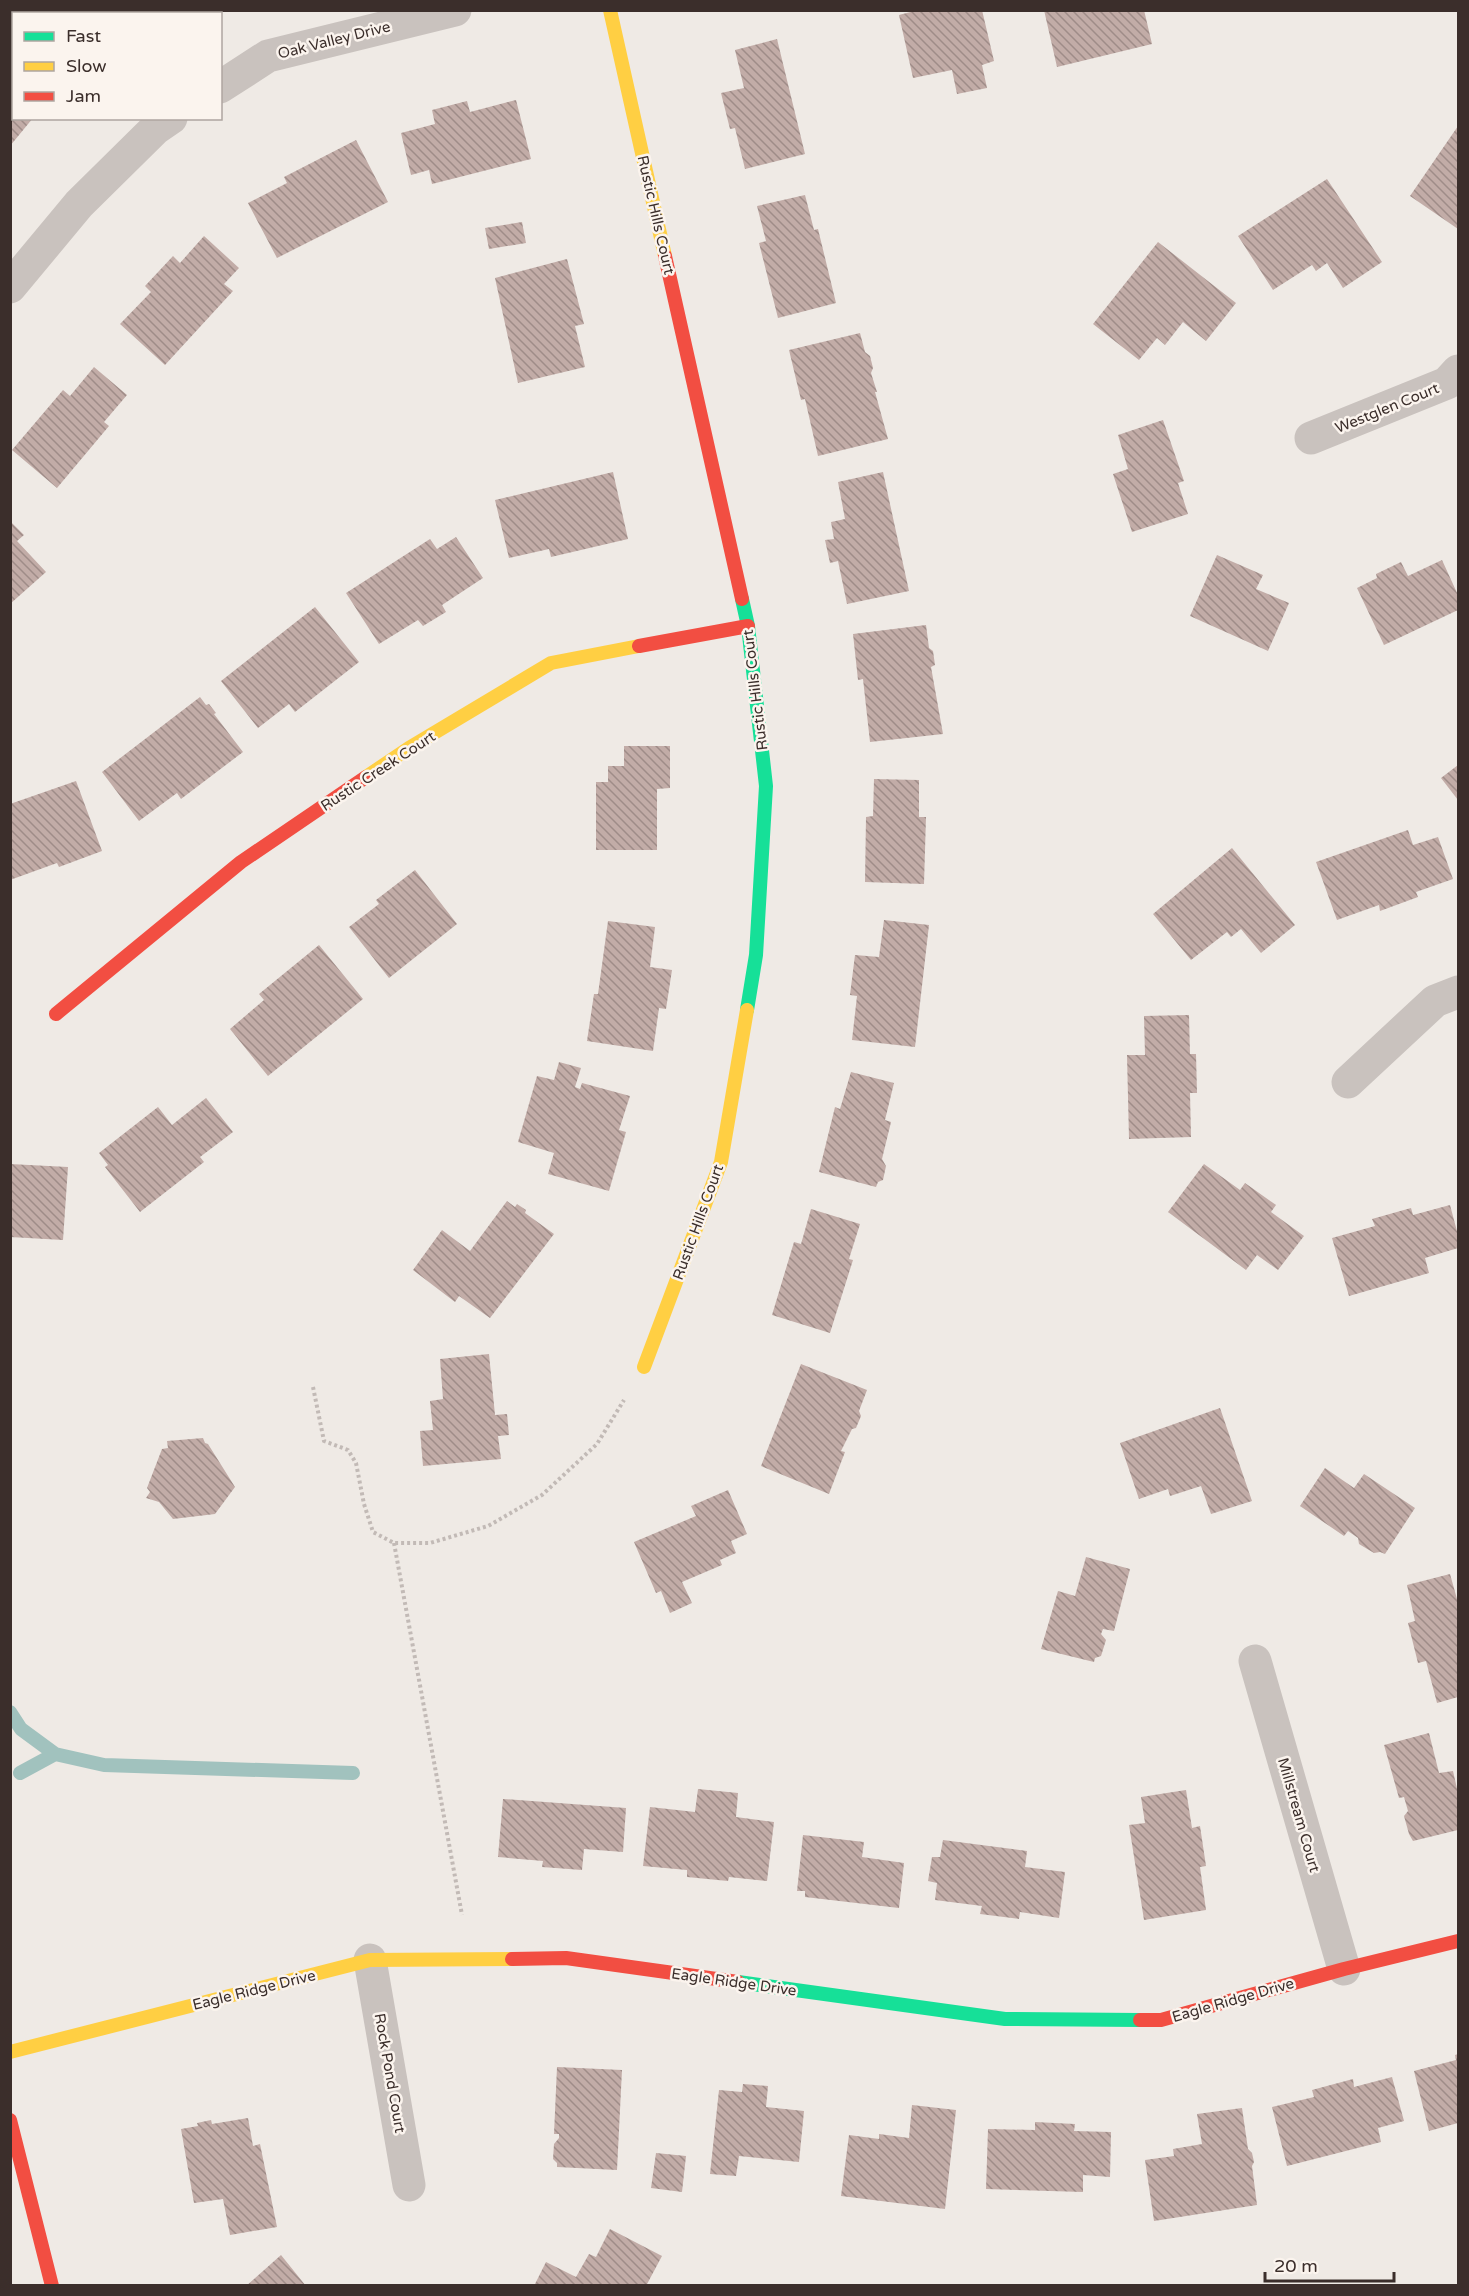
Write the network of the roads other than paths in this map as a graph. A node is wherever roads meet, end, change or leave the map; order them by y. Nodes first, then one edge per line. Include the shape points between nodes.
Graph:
1 (455, 10) edge
2 (610, 10) edge
3 (222, 86) edge
4 (168, 120) edge
5 (10, 287) edge
6 (1458, 371) edge
7 (1311, 438) dead end
8 (748, 626) junction
9 (1458, 992) edge
10 (56, 1014) dead end
11 (1348, 1082) dead end
12 (644, 1367) road end
13 (1255, 1661) dead end
14 (1458, 1941) edge
15 (370, 1960) junction
16 (1344, 1969) junction
17 (10, 2052) edge
18 (10, 2120) edge
19 (409, 2185) dead end
20 (52, 2286) edge

1 - 3 street, Oak Valley Drive via 268,56
2 - 8 street, Rustic Hills Court
4 - 5 street via 80,204
6 - 7 street, Westglen Court via 1447,383
8 - 10 street, Rustic Creek Court via 551,663 409,748 241,862
8 - 12 street, Rustic Hills Court via 766,786 756,955 721,1162
9 - 11 street via 1435,1001
13 - 16 street, Millstream Court
14 - 16 street, Eagle Ridge Drive
15 - 16 street, Eagle Ridge Drive via 566,1958 1016,2019 1161,2020
15 - 17 street, Eagle Ridge Drive
15 - 19 street, Rock Pond Court
18 - 20 street

